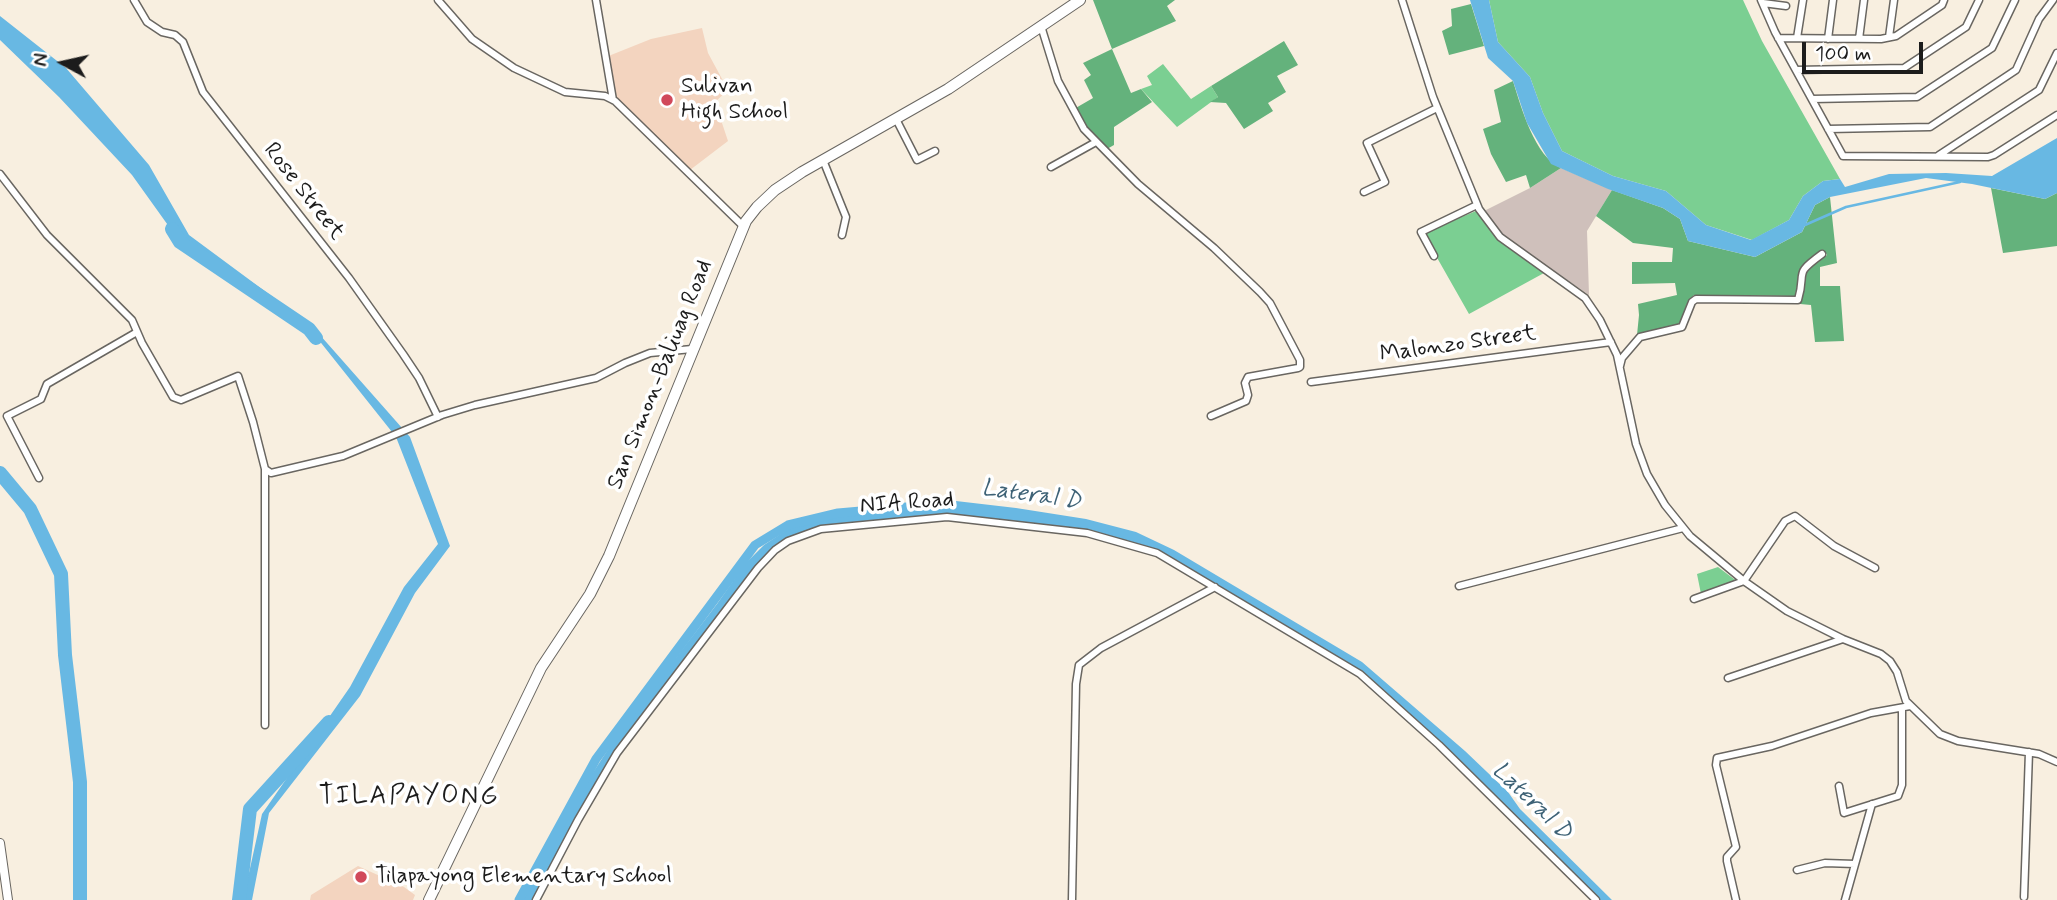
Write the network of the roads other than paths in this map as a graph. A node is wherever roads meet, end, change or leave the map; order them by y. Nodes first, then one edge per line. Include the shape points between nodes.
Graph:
1 (134, 0) edge
2 (438, 0) edge
3 (597, 0) edge
4 (1080, 0) edge
5 (1402, 0) edge
6 (1803, 0) edge
7 (1833, 0) edge
8 (1864, 0) edge
9 (1894, 0) edge
10 (1944, 0) edge
11 (1979, 0) edge
12 (2015, 0) edge
13 (2053, 0) edge
14 (1762, 1) edge
15 (1786, 6) dead end
16 (1041, 26) junction
17 (1889, 37) junction
18 (1778, 38) junction
19 (1797, 38) junction
20 (1828, 38) junction
21 (1859, 39) junction
22 (2057, 53) edge
23 (1796, 70) junction
24 (1812, 99) junction
25 (613, 100) junction
26 (1437, 108) junction
27 (2057, 115) edge
28 (896, 119) junction
29 (1828, 128) junction
30 (1096, 142) junction
31 (935, 151) dead end
32 (1937, 156) junction
33 (823, 160) junction
34 (1051, 167) dead end
35 (0, 174) edge
36 (1364, 192) dead end
37 (1477, 205) junction
38 (743, 226) junction
39 (842, 235) dead end
40 (1822, 254) dead end
41 (1434, 256) dead end
42 (137, 332) junction
43 (1611, 342) junction
44 (692, 349) junction
45 (1620, 368) junction
46 (1311, 382) dead end
47 (1211, 416) dead end
48 (438, 417) junction
49 (265, 469) junction
50 (39, 478) dead end
51 (1683, 528) junction
52 (1875, 568) dead end
53 (1744, 581) junction
54 (1459, 586) dead end
55 (1215, 587) junction
56 (1694, 599) dead end
57 (1843, 639) junction
58 (1728, 678) dead end
59 (1906, 707) junction
60 (265, 725) dead end
61 (2029, 752) junction
62 (2057, 762) edge
63 (1839, 786) dead end
64 (1872, 804) junction
65 (0, 843) edge
66 (1855, 864) junction
67 (1797, 870) dead end
68 (2024, 897) dead end
69 (8, 900) edge
70 (429, 900) edge
71 (536, 900) edge
72 (1072, 900) edge
73 (1596, 900) edge
74 (1736, 900) edge
75 (1845, 900) edge

1 - 48 street, Rose Street via 147,22 183,42 203,92 357,289 414,370
2 - 25 street via 472,39 514,68 565,92
3 - 25 street
4 - 16 main road, San Simon-Baliuag Road
5 - 26 street
6 - 19 street
7 - 20 street
8 - 21 street
9 - 17 street
10 - 17 street
11 - 23 street via 1966,27 1904,68
12 - 24 street via 1992,48 1917,97
13 - 29 street via 2016,70 1930,127
14 - 15 street
14 - 18 street
16 - 28 main road, San Simon-Baliuag Road
16 - 30 street via 1061,88
17 - 21 street
18 - 19 street
18 - 23 street
19 - 20 street
20 - 21 street
22 - 32 street via 2039,90
23 - 24 street
24 - 29 street
25 - 38 street
26 - 36 street via 1367,143 1385,182
26 - 37 street
27 - 32 street via 1994,155
28 - 31 street via 917,160
28 - 33 main road, San Simon-Baliuag Road
29 - 32 street via 1843,156
30 - 34 street
30 - 47 street via 1265,297 1300,360 1298,368 1248,377 1246,401
33 - 38 main road, San Simon-Baliuag Road via 775,190
33 - 39 street via 846,217
35 - 42 street via 47,235 132,320
37 - 41 street via 1421,232
37 - 43 street via 1500,237 1585,298
38 - 44 main road, San Simon-Baliuag Road
40 - 45 street via 1801,273 1798,300 1696,299 1682,327 1640,337 1622,358
42 - 49 street via 176,399 238,376
42 - 50 street via 47,384 41,399 7,416
43 - 45 street
43 - 46 street, Malonzo Street
44 - 48 street via 650,353 596,378
44 - 70 main road, San Simon-Baliuag Road via 609,556 541,668
45 - 51 street via 1647,474
48 - 49 street via 343,456 271,472
49 - 60 street
51 - 53 street
51 - 54 street
52 - 53 street via 1834,546 1795,516 1785,521
53 - 56 street
53 - 57 street via 1806,622
55 - 71 street, NIA Road via 1157,553 1047,527 947,517 839,526 799,535 758,568 627,738
55 - 72 street via 1101,648 1079,665
55 - 73 street, NIA Road via 1370,682
57 - 58 street
57 - 59 street via 1890,661
59 - 61 street via 1940,734 1958,741
59 - 64 street via 1901,790 1898,796
59 - 74 street via 1880,710 1772,746 1717,758 1736,847 1727,857
61 - 62 street
61 - 68 street
63 - 64 street via 1844,813
64 - 66 street
65 - 69 street
66 - 67 street via 1825,863
66 - 75 street

